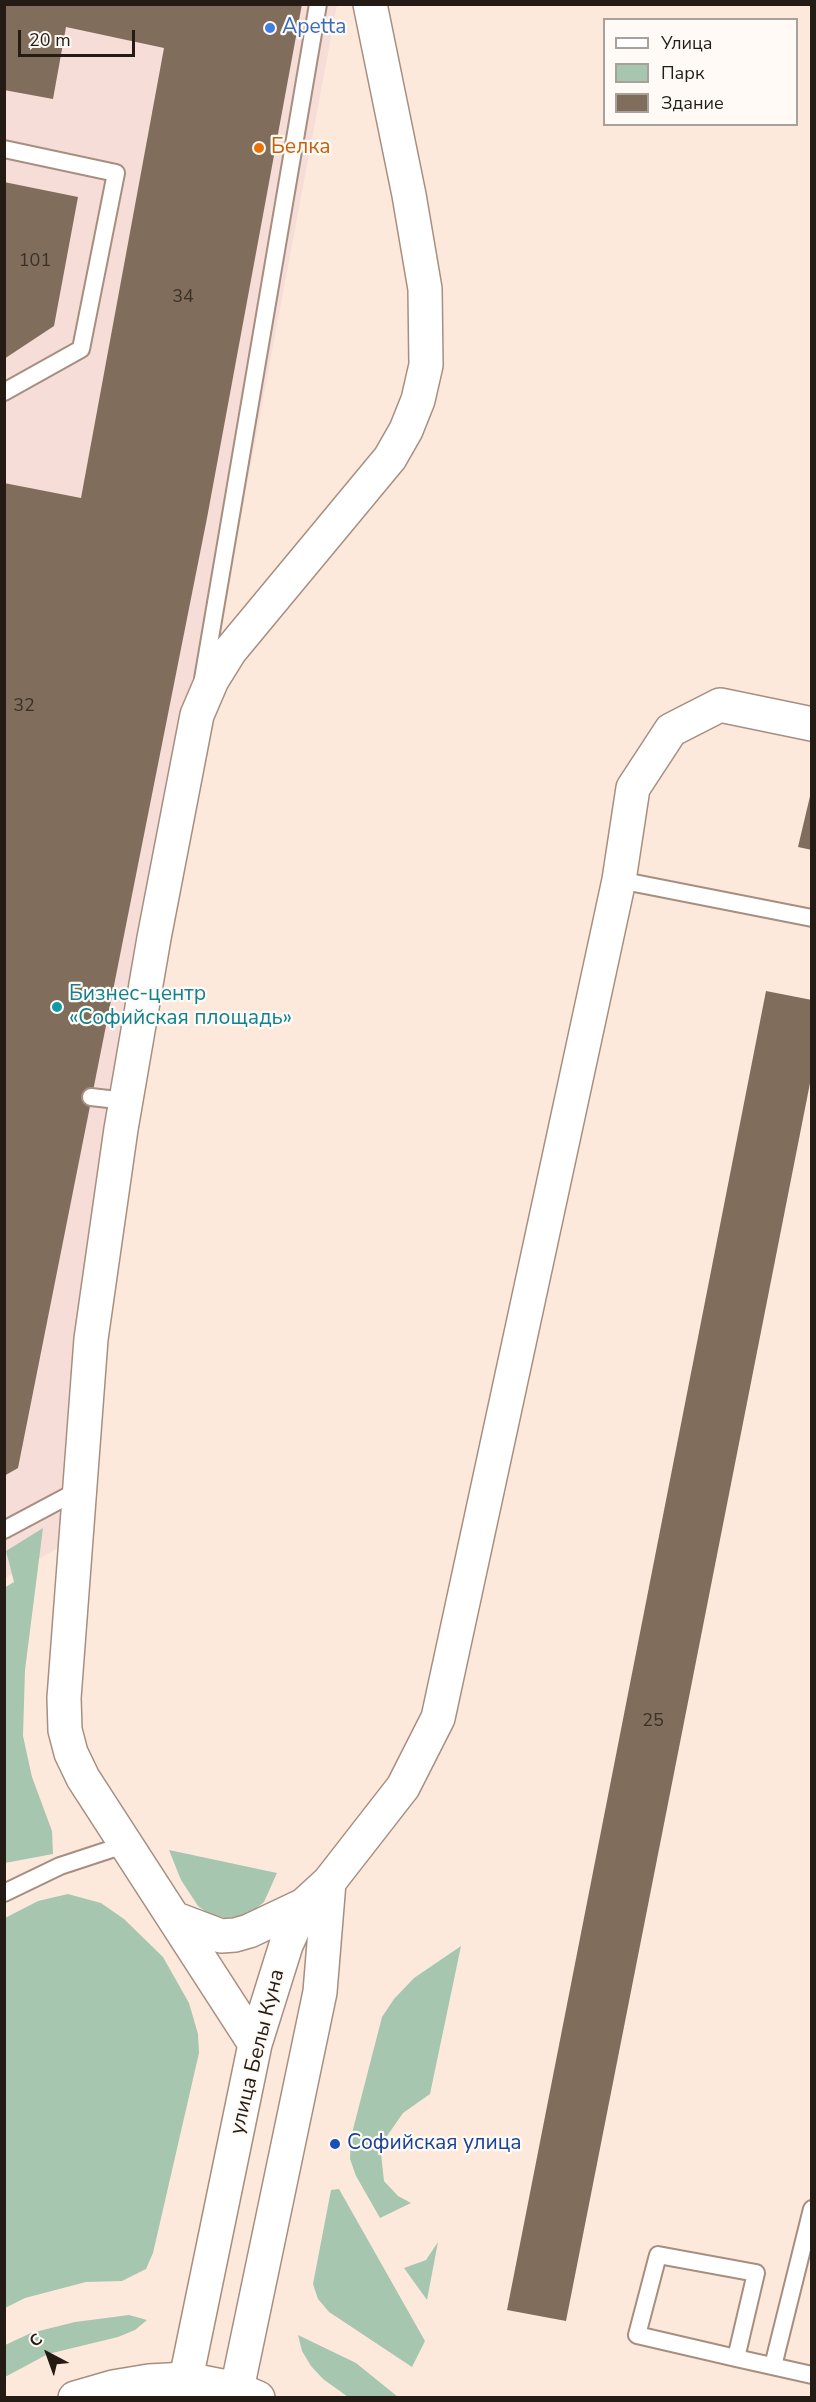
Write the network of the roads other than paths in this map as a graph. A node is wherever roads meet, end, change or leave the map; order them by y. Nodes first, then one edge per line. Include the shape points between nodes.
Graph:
1 (318, 4) edge
2 (370, 4) edge
3 (4, 149) edge
4 (4, 392) edge
5 (197, 715) junction
6 (812, 724) edge
7 (619, 879) junction
8 (812, 918) edge
9 (92, 1096) dead end
10 (126, 1101) junction
11 (79, 1490) junction
12 (4, 1530) edge
13 (127, 1844) junction
14 (329, 1882) junction
15 (4, 1893) edge
16 (304, 1905) junction
17 (176, 1919) junction
18 (255, 2044) junction
19 (812, 2209) edge
20 (736, 2358) junction
21 (772, 2366) junction
22 (812, 2375) edge
23 (184, 2388) edge
24 (244, 2395) edge
25 (75, 2397) edge

1 - 5 lane
2 - 5 street via 425,289 426,365 418,400 390,458 230,651
3 - 4 lane via 116,173 81,350
5 - 10 street
6 - 7 street via 720,705 671,730 633,788
7 - 8 lane
7 - 14 street via 438,1718 403,1787
9 - 10 lane
10 - 11 street via 92,1339
11 - 12 lane
11 - 13 street via 65,1730 83,1778
13 - 15 lane via 60,1866
13 - 17 street
14 - 16 street, улица Белы Куна
14 - 24 street, улица Белы Куна via 320,1992
16 - 17 street via 235,1935 221,1936
16 - 18 street, улица Белы Куна via 286,1945
17 - 18 street
18 - 23 street, улица Белы Куна
19 - 21 lane
20 - 20 lane via 638,2336 658,2255 756,2273
20 - 21 lane
21 - 22 lane
23 - 24 street
23 - 25 street via 149,2381

